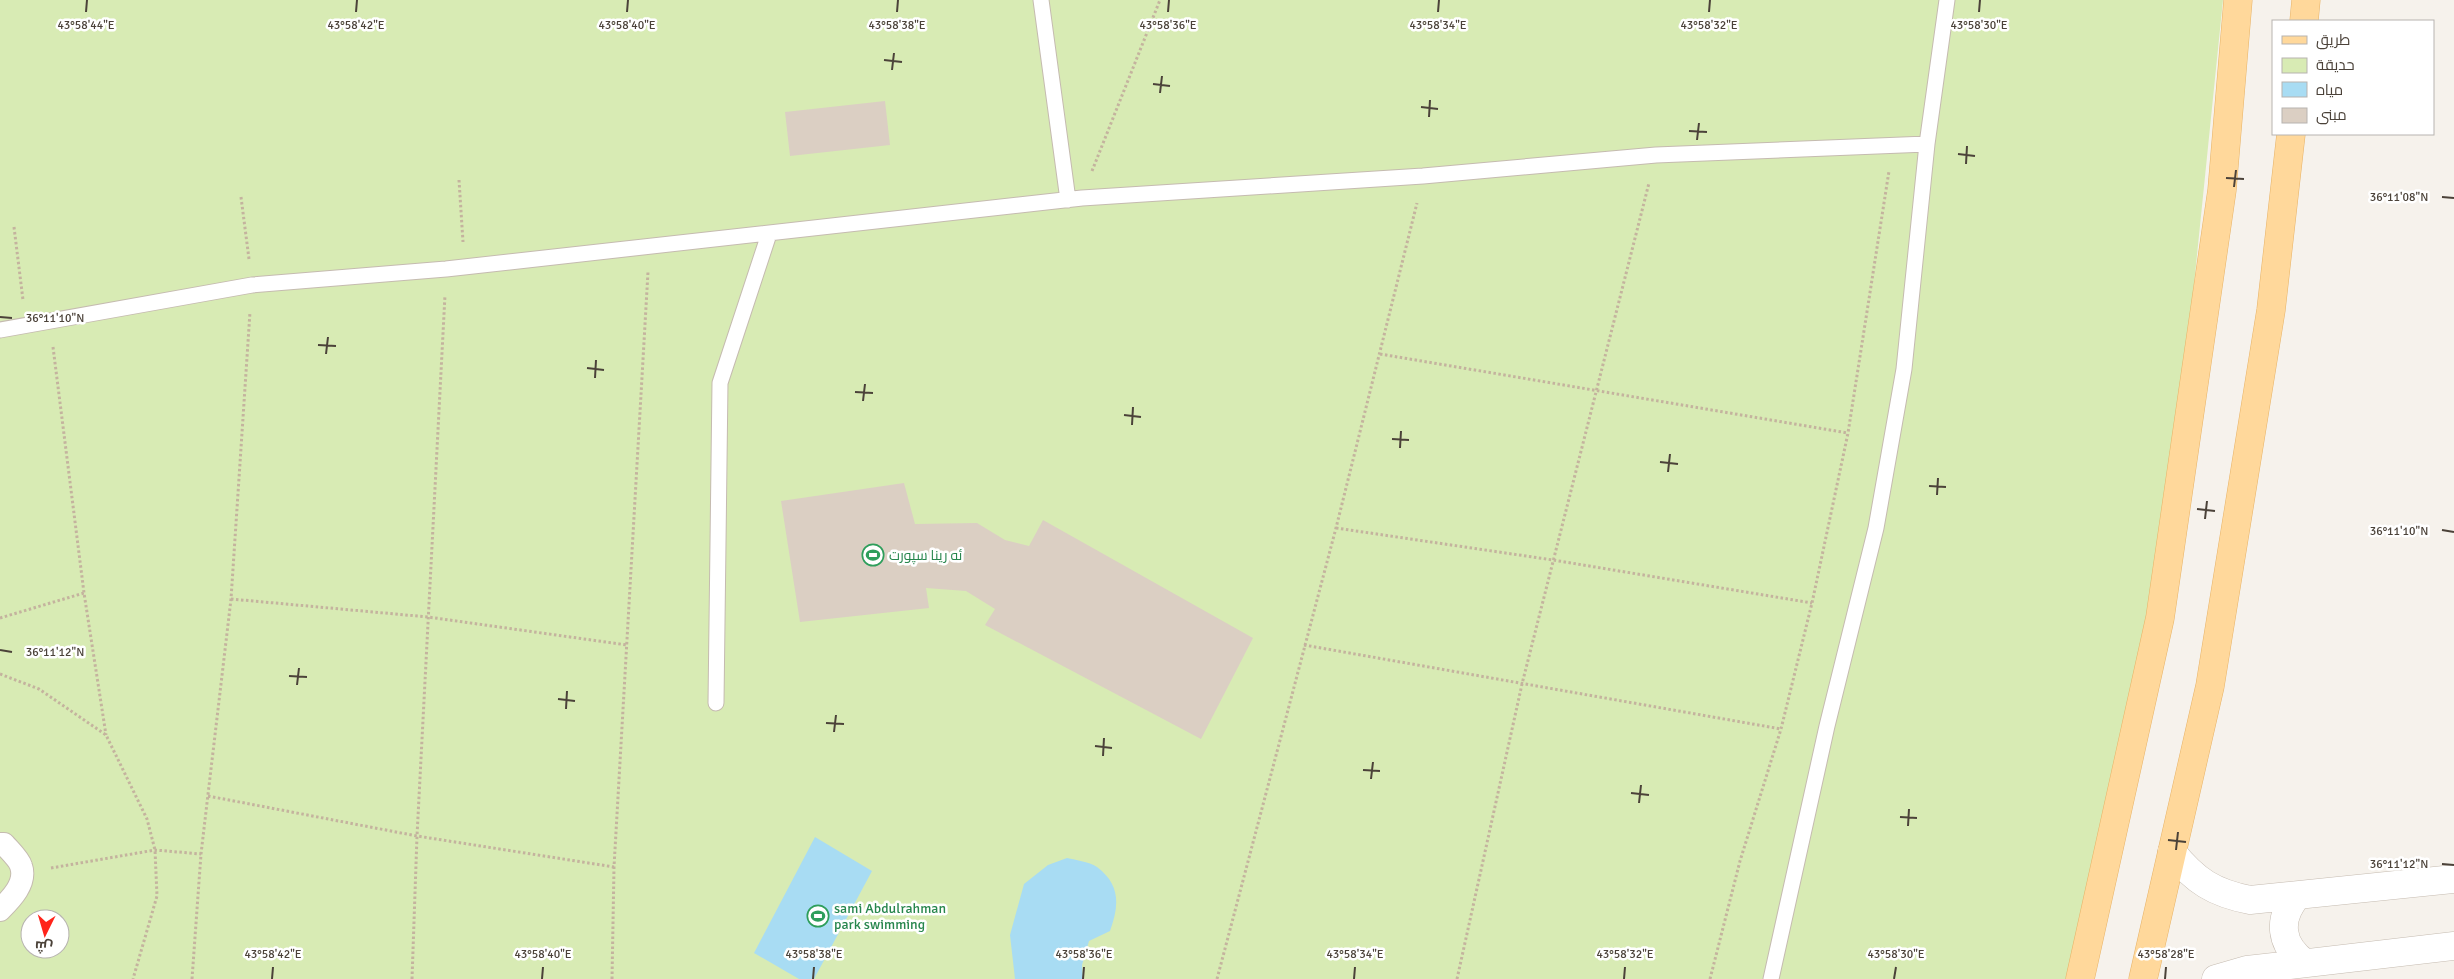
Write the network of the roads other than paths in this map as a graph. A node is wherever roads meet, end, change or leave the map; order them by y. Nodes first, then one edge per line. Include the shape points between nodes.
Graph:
1 (1041, 0) edge
2 (1947, 0) edge
3 (2238, 0) edge
4 (2306, 0) edge
5 (2304, 20) edge
6 (2291, 135) edge
7 (1927, 144) junction
8 (1075, 199) junction
9 (769, 234) junction
10 (0, 330) edge
11 (716, 702) dead end
12 (0, 844) edge
13 (2172, 852) junction
14 (2454, 879) edge
15 (2297, 896) junction
16 (0, 910) edge
17 (2454, 946) edge
18 (2305, 963) junction
19 (1771, 979) edge
20 (2080, 979) edge
21 (2143, 979) edge
22 (2216, 979) edge

1 - 8 lane
2 - 7 lane
3 - 20 main road via 2222,190 2160,618
4 - 5 main road
6 - 13 main road via 2271,310 2219,634
7 - 8 lane via 1656,155 1423,176
7 - 19 lane via 1904,369 1876,528 1826,726
8 - 9 lane
9 - 10 lane via 446,269 252,285
9 - 11 lane via 720,383
12 - 16 street via 4,844 21,866 22,874 13,897
13 - 15 street via 2186,870 2226,895 2250,900
13 - 21 main road
14 - 15 street
15 - 18 street via 2283,918 2283,932 2291,950
17 - 18 street
18 - 22 street via 2247,970

